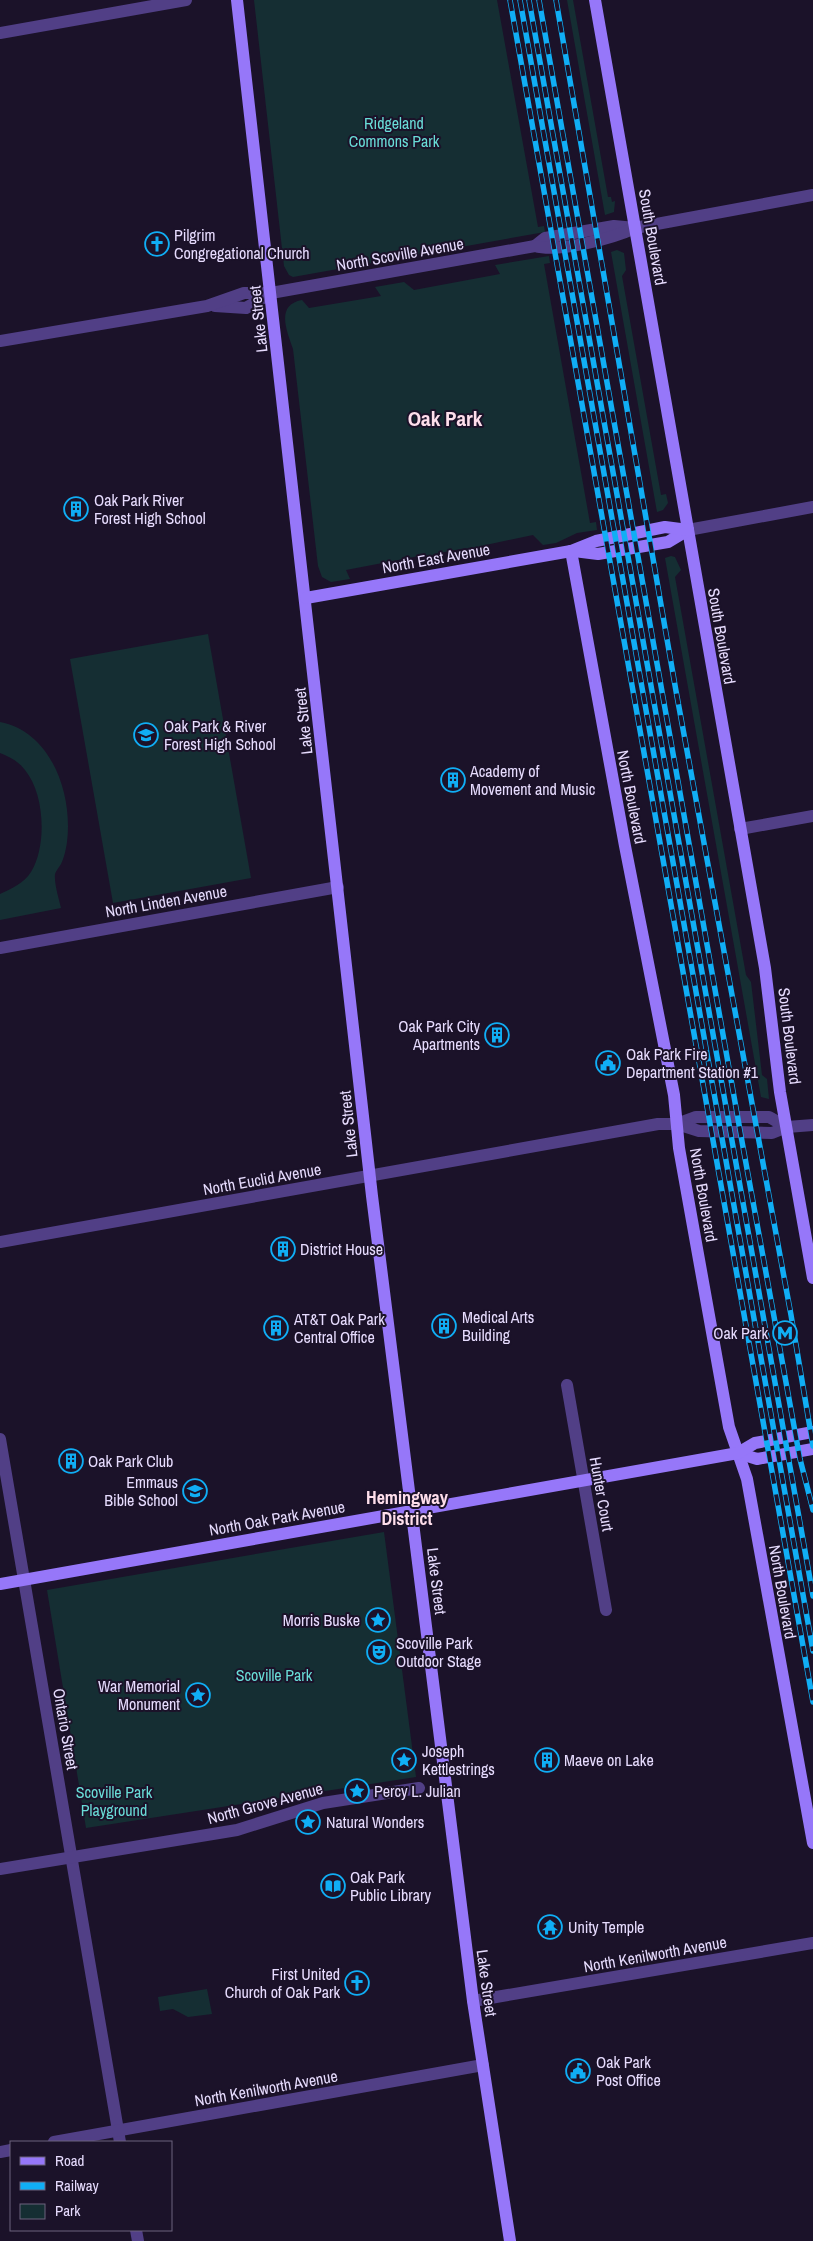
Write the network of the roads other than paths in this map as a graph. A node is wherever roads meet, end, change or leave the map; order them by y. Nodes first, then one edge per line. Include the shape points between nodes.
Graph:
1 (186, 0) edge
2 (237, 0) edge
3 (595, 0) edge
4 (0, 33) edge
5 (813, 195) edge
6 (635, 228) junction
7 (271, 293) junction
8 (0, 341) edge
9 (813, 507) edge
10 (688, 530) junction
11 (571, 551) junction
12 (306, 598) junction
13 (813, 816) edge
14 (740, 829) junction
15 (338, 887) junction
16 (0, 948) edge
17 (677, 1124) junction
18 (813, 1125) edge
19 (787, 1128) junction
20 (370, 1176) junction
21 (0, 1242) edge
22 (813, 1278) edge
23 (567, 1385) dead end
24 (813, 1432) edge
25 (0, 1439) edge
26 (813, 1449) edge
27 (738, 1452) junction
28 (583, 1480) junction
29 (412, 1511) junction
30 (25, 1580) junction
31 (0, 1584) edge
32 (606, 1610) dead end
33 (420, 1788) dead end
34 (813, 1844) edge
35 (71, 1857) junction
36 (0, 1869) edge
37 (813, 1943) edge
38 (473, 2002) junction
39 (483, 2065) junction
40 (119, 2136) edge
41 (65, 2141) edge
42 (510, 2241) edge

1 - 4 street
2 - 7 street, Lake Street
3 - 6 street, South Boulevard
5 - 6 street, North Scoville Avenue
6 - 7 street, North Scoville Avenue via 614,226 545,238 536,246
6 - 10 street, South Boulevard
7 - 8 street, North Scoville Avenue via 244,293 207,306
7 - 12 street, Lake Street
9 - 10 street
10 - 11 street, North East Avenue via 665,527 596,540
10 - 14 street, South Boulevard
11 - 12 street, North East Avenue
11 - 17 street, North Boulevard
12 - 15 street, Lake Street
13 - 14 street
14 - 19 street, South Boulevard via 765,968
15 - 16 street, North Linden Avenue
15 - 20 street, Lake Street
17 - 19 street, North Euclid Avenue via 696,1117 769,1117
17 - 20 street, North Euclid Avenue via 652,1124
17 - 27 street, North Boulevard via 729,1427
18 - 19 street
19 - 22 street, South Boulevard
20 - 21 street, North Euclid Avenue
20 - 29 street, Lake Street
23 - 28 street, Hunter Court
24 - 27 street, North Oak Park Avenue via 755,1443
25 - 30 street, Ontario Street
26 - 27 street, North Oak Park Avenue via 757,1460
27 - 28 street, North Oak Park Avenue
27 - 34 street, North Boulevard via 746,1479
28 - 29 street, North Oak Park Avenue
28 - 32 street, Hunter Court
29 - 30 street, North Oak Park Avenue
29 - 38 street, Lake Street
30 - 31 street, North Oak Park Avenue
30 - 35 street, Ontario Street
33 - 35 street, North Grove Avenue via 323,1802 237,1830
35 - 36 street, North Grove Avenue
35 - 40 street, Ontario Street
37 - 38 street, North Kenilworth Avenue
38 - 39 street, Lake Street
39 - 40 street, North Kenilworth Avenue
39 - 42 street, Lake Street
40 - 41 street, North Kenilworth Avenue

